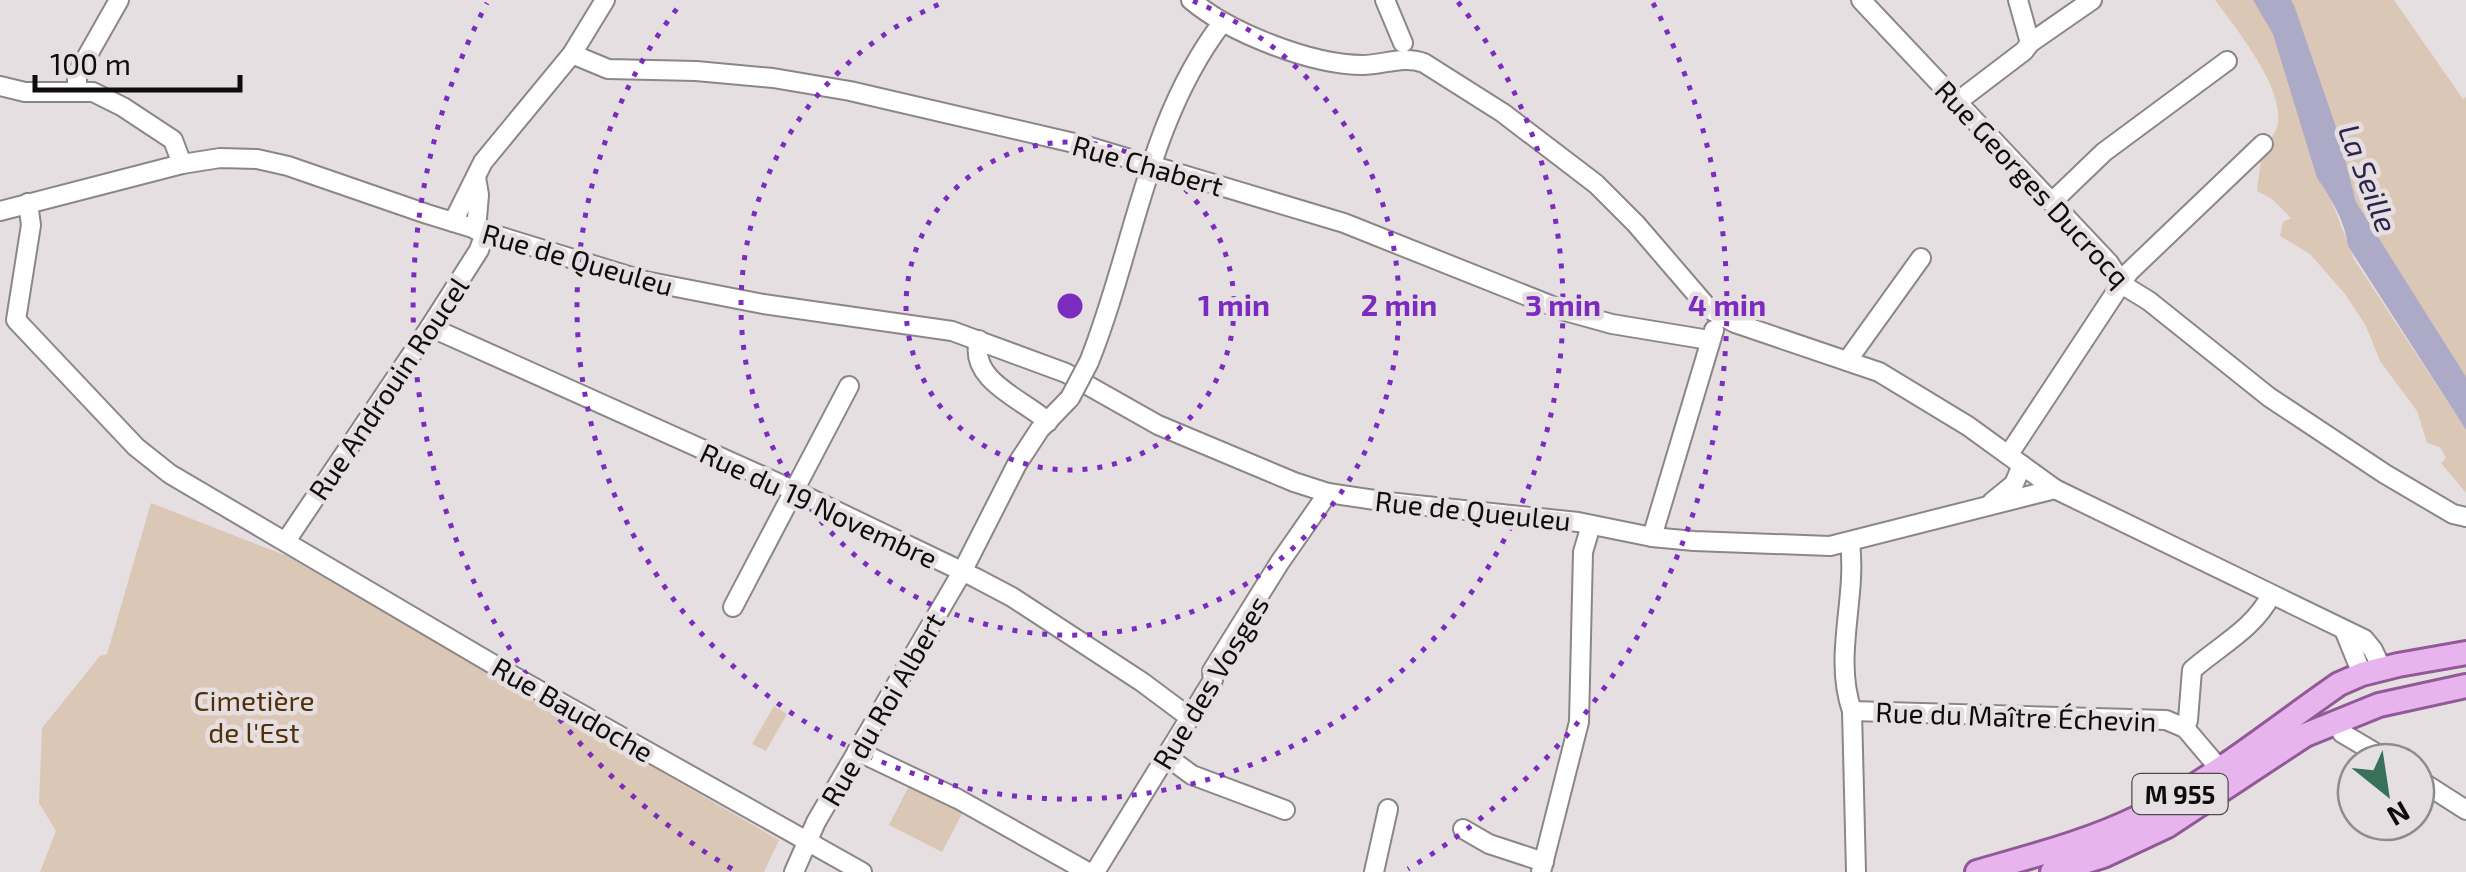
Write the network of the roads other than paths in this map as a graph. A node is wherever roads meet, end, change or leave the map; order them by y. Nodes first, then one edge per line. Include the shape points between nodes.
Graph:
1 (119, 0) edge
2 (604, 0) edge
3 (1191, 0) edge
4 (1385, 0) edge
5 (1861, 0) edge
6 (2018, 0) edge
7 (2092, 0) edge
8 (1222, 23) junction
9 (2030, 43) junction
10 (1407, 54) junction
11 (566, 61) junction
12 (2228, 62) dead end
13 (0, 86) edge
14 (77, 90) junction
15 (1957, 102) junction
16 (2263, 144) dead end
17 (182, 164) junction
18 (1153, 165) junction
19 (476, 177) junction
20 (2052, 202) junction
21 (28, 203) junction
22 (0, 211) edge
23 (452, 222) junction
24 (480, 231) junction
25 (1921, 258) dead end
26 (2123, 285) junction
27 (0, 300) edge
28 (1718, 315) junction
29 (16, 320) junction
30 (430, 327) junction
31 (980, 340) junction
32 (1710, 340) junction
33 (1848, 361) junction
34 (849, 386) dead end
35 (1048, 422) junction
36 (2015, 459) junction
37 (2054, 488) junction
38 (793, 492) junction
39 (1328, 493) junction
40 (1992, 502) junction
41 (2466, 517) edge
42 (1591, 525) junction
43 (1652, 536) junction
44 (286, 541) junction
45 (1850, 543) junction
46 (962, 572) junction
47 (2271, 595) junction
48 (733, 607) dead end
49 (2466, 652) edge
50 (2372, 671) junction
51 (2466, 686) edge
52 (2379, 705) junction
53 (1852, 711) junction
54 (1189, 717) junction
55 (2336, 721) junction
56 (2185, 728) junction
57 (2357, 742) edge
58 (857, 751) junction
59 (1166, 756) junction
60 (2219, 768) junction
61 (2436, 790) edge
62 (2465, 807) edge
63 (1388, 809) dead end
64 (1284, 810) dead end
65 (1464, 829) dead end
66 (807, 841) junction
67 (1542, 867) edge
68 (794, 872) edge
69 (862, 872) edge
70 (1092, 872) edge
71 (1374, 872) edge
72 (1856, 872) edge
73 (1977, 872) edge
74 (2052, 872) edge

1 - 14 street via 76,74
2 - 11 street
3 - 8 street
4 - 10 street
5 - 15 street, Rue Georges Ducrocq
6 - 9 street
7 - 9 street
8 - 10 street via 1346,64
8 - 18 street via 1188,71
9 - 15 street
10 - 28 street via 1503,113 1596,184
11 - 18 street, Rue Chabert via 850,91
11 - 19 street via 504,132
12 - 20 street via 2104,152
13 - 14 street
14 - 17 street via 123,107 172,140
15 - 20 street, Rue Georges Ducrocq
16 - 26 street via 2132,268
17 - 21 street, Rue de Queuleu
17 - 23 street, Rue de Queuleu via 258,159
18 - 32 street, Rue Chabert via 1344,224 1565,310
18 - 35 street, Rue du Roi Albert, bridge via 1089,362
19 - 23 street
19 - 24 street
20 - 26 street, Rue Georges Ducrocq
21 - 22 street, Rue de Queuleu
21 - 29 street
23 - 24 street, Rue de Queuleu
24 - 30 street, Rue Androuin Roucel via 479,250
24 - 31 street, Rue de Queuleu via 646,282
25 - 33 street
26 - 36 street
26 - 41 street, Rue Georges Ducrocq via 2288,410 2437,506
27 - 29 street, Rue Baudoche
28 - 32 street
28 - 33 street
29 - 44 street, Rue Baudoche via 136,447
30 - 38 street, Rue du 19 Novembre
30 - 44 street, Rue Androuin Roucel
31 - 35 street via 978,355 990,378
31 - 39 street, Rue de Queuleu via 1066,372 1188,439
32 - 43 street
33 - 36 street via 1915,392
34 - 38 street
35 - 46 street, Rue du Roi Albert via 1017,464
36 - 37 street
36 - 40 street via 2014,484
37 - 40 street, Rue de Queuleu
37 - 47 street
38 - 46 street, Rue du 19 Novembre
38 - 48 street
39 - 42 street, Rue de Queuleu
39 - 54 street, Rue des Vosges
40 - 45 street, Rue de Queuleu
42 - 43 street, Rue de Queuleu
42 - 67 street via 1584,552 1577,736
43 - 45 street, Rue de Queuleu
44 - 66 street, Rue Baudoche
45 - 53 street via 1844,666
46 - 54 street, Rue du 19 Novembre via 1012,597
46 - 58 street, Rue du Roi Albert
47 - 50 street via 2345,632
47 - 56 street via 2264,610 2192,670
49 - 50 main road, M 955
50 - 52 main road
50 - 60 main road, M 955 via 2340,684
51 - 52 main road, M 955
52 - 55 main road, M 955
53 - 56 street, Rue du Maître Échevin via 2114,717
53 - 72 street
54 - 59 street, Rue des Vosges
55 - 57 street
55 - 74 main road, M 955 via 2166,826
56 - 60 street, Rue du Maître Échevin
58 - 66 street, Rue du Roi Albert
58 - 70 street
59 - 64 street via 1192,776
59 - 70 street, Rue des Vosges
60 - 73 main road, M 955 via 2114,828
61 - 62 street
63 - 71 street
65 - 67 street
66 - 68 street, Rue du Roi Albert
66 - 69 street, Rue Baudoche

